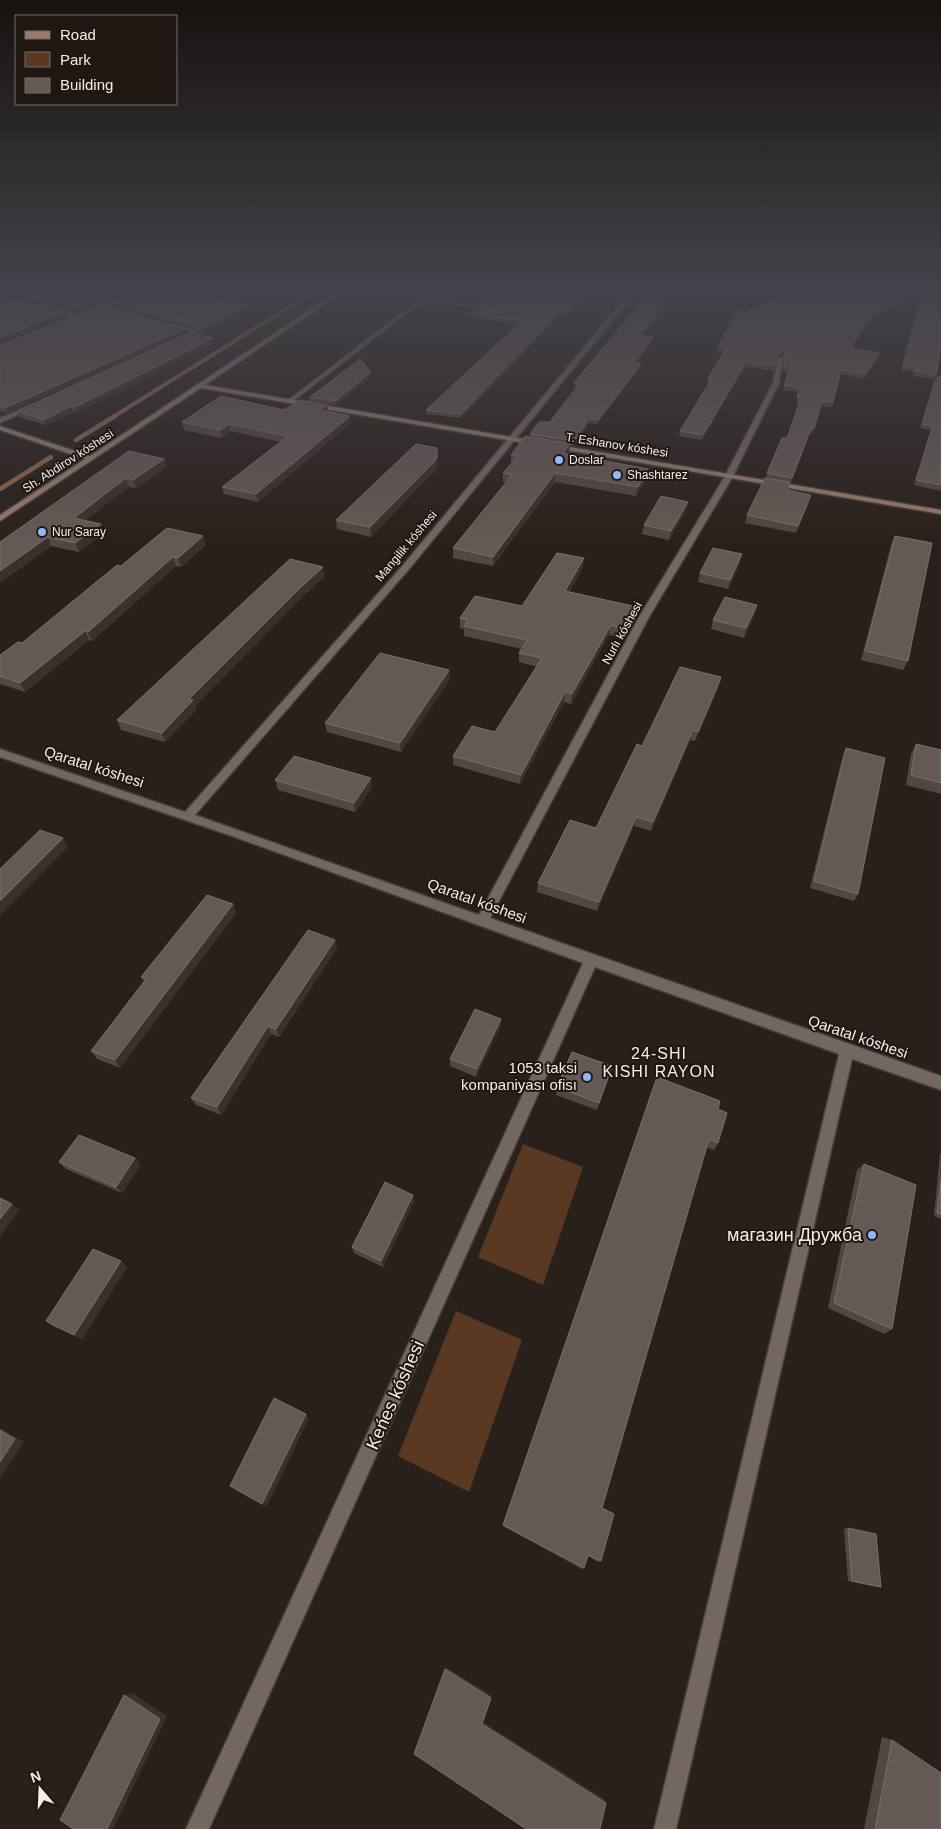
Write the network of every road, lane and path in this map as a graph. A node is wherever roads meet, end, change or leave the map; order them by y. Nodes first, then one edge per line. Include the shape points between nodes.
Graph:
1 (220, 372) edge
2 (327, 372) edge
3 (566, 372) edge
4 (778, 372) edge
5 (200, 386) junction
6 (289, 402) junction
7 (36, 405) edge
8 (0, 421) edge
9 (0, 428) edge
10 (510, 439) junction
11 (91, 459) junction
12 (729, 474) junction
13 (941, 512) edge
14 (0, 518) edge
15 (0, 753) edge
16 (188, 816) junction
17 (482, 921) junction
18 (591, 960) junction
19 (847, 1051) junction
20 (941, 1083) edge
21 (197, 1829) edge
22 (664, 1829) edge

1 - 5 main road, Sh. Abdirov kóshesi
2 - 6 lane
3 - 10 street, Mangilik kóshesi
4 - 12 street, Nurlı kóshesi via 776,383
5 - 6 main road, T. Eshanov kóshesi
5 - 11 main road, Sh. Abdirov kóshesi
6 - 10 main road, T. Eshanov kóshesi
7 - 8 street
9 - 11 main road
10 - 12 main road, T. Eshanov kóshesi
10 - 16 street, Mangilik kóshesi via 408,566
11 - 14 main road, Sh. Abdirov kóshesi
12 - 13 main road, T. Eshanov kóshesi
12 - 17 street, Nurlı kóshesi via 644,618
15 - 16 street, Qaratal kóshesi
16 - 17 street, Qaratal kóshesi
17 - 18 street, Qaratal kóshesi
18 - 19 street, Qaratal kóshesi
18 - 21 street, Keńes kóshesi
19 - 20 street, Qaratal kóshesi
19 - 22 street

